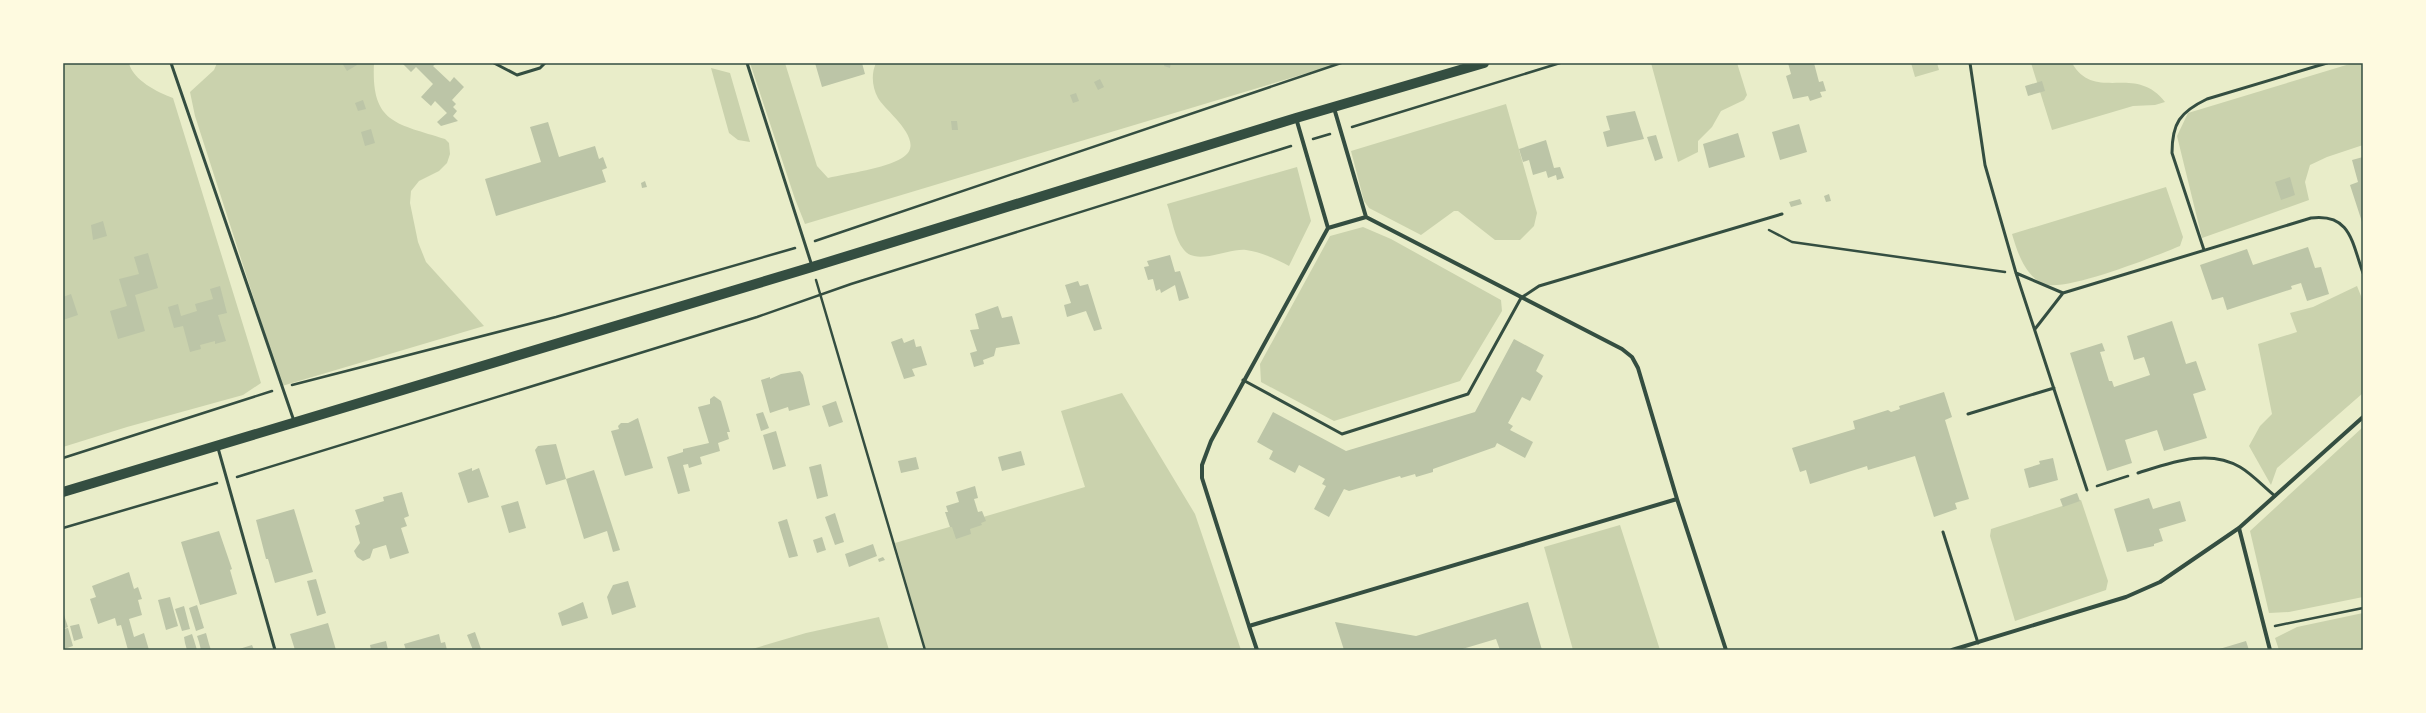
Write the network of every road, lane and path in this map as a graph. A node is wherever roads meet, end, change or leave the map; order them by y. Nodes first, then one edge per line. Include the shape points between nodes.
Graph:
1 (171, 63) edge
2 (494, 63) edge
3 (545, 63) edge
4 (747, 63) edge
5 (1342, 63) edge
6 (1484, 63) edge
7 (1560, 63) edge
8 (1970, 63) edge
9 (2327, 63) edge
10 (1471, 65) edge
11 (1334, 107) junction
12 (1296, 118) junction
13 (1341, 131) junction
14 (1303, 142) junction
15 (1782, 214) dead end
16 (1366, 217) junction
17 (1754, 223) junction
18 (1328, 228) junction
19 (805, 244) junction
20 (2204, 250) junction
21 (812, 267) junction
22 (2016, 273) junction
23 (2363, 273) edge
24 (2062, 293) junction
25 (820, 295) junction
26 (1521, 298) junction
27 (2035, 329) junction
28 (1243, 380) junction
29 (283, 388) junction
30 (2054, 388) junction
31 (1968, 414) dead end
32 (2363, 417) edge
33 (294, 423) junction
34 (217, 446) junction
35 (63, 458) edge
36 (2138, 473) joint
37 (227, 480) junction
38 (2087, 490) joint
39 (63, 492) edge
40 (2275, 496) junction
41 (1677, 500) junction
42 (63, 528) edge
43 (2239, 528) junction
44 (1943, 532) dead end
45 (2363, 608) edge
46 (1249, 626) junction
47 (2266, 628) junction
48 (1978, 642) junction
49 (275, 650) edge
50 (925, 650) edge
51 (1257, 650) edge
52 (1726, 650) edge
53 (1952, 650) edge
54 (2270, 650) edge

1 - 29 lane
2 - 3 lane via 517,75 540,68
4 - 19 lane
5 - 19 path
6 - 10 main road
7 - 13 path
8 - 22 lane via 1984,165
9 - 20 lane via 2207,99 2190,107 2178,120 2172,136 2172,153
10 - 11 main road
11 - 12 main road
11 - 13 street
12 - 14 street
12 - 21 main road
13 - 14 path
13 - 16 street
14 - 18 street
14 - 25 path
15 - 17 lane
16 - 18 street
16 - 26 street
17 - 22 path via 1792,242
17 - 26 lane via 1539,286
18 - 28 street
19 - 21 lane
19 - 29 path via 556,317
20 - 23 lane via 2322,216 2342,223 2348,231
20 - 24 lane
21 - 25 path
21 - 33 main road
22 - 24 lane
22 - 27 lane
24 - 27 lane
25 - 37 path via 757,317
25 - 50 path
26 - 28 lane via 1468,394 1342,434
26 - 41 street via 1632,357 1638,368
27 - 30 lane
28 - 46 street via 1211,441 1202,465 1202,478
29 - 33 lane
29 - 35 path
30 - 31 lane
30 - 38 lane
32 - 40 street
33 - 34 main road
34 - 37 lane
34 - 39 main road
36 - 38 path
36 - 40 lane via 2178,460 2221,460 2240,466
37 - 42 path
37 - 49 lane
40 - 43 street
41 - 46 street
41 - 52 street
43 - 47 street
43 - 48 street via 2160,582 2126,597
44 - 48 lane
45 - 47 path
46 - 51 street
47 - 54 street
48 - 53 street

